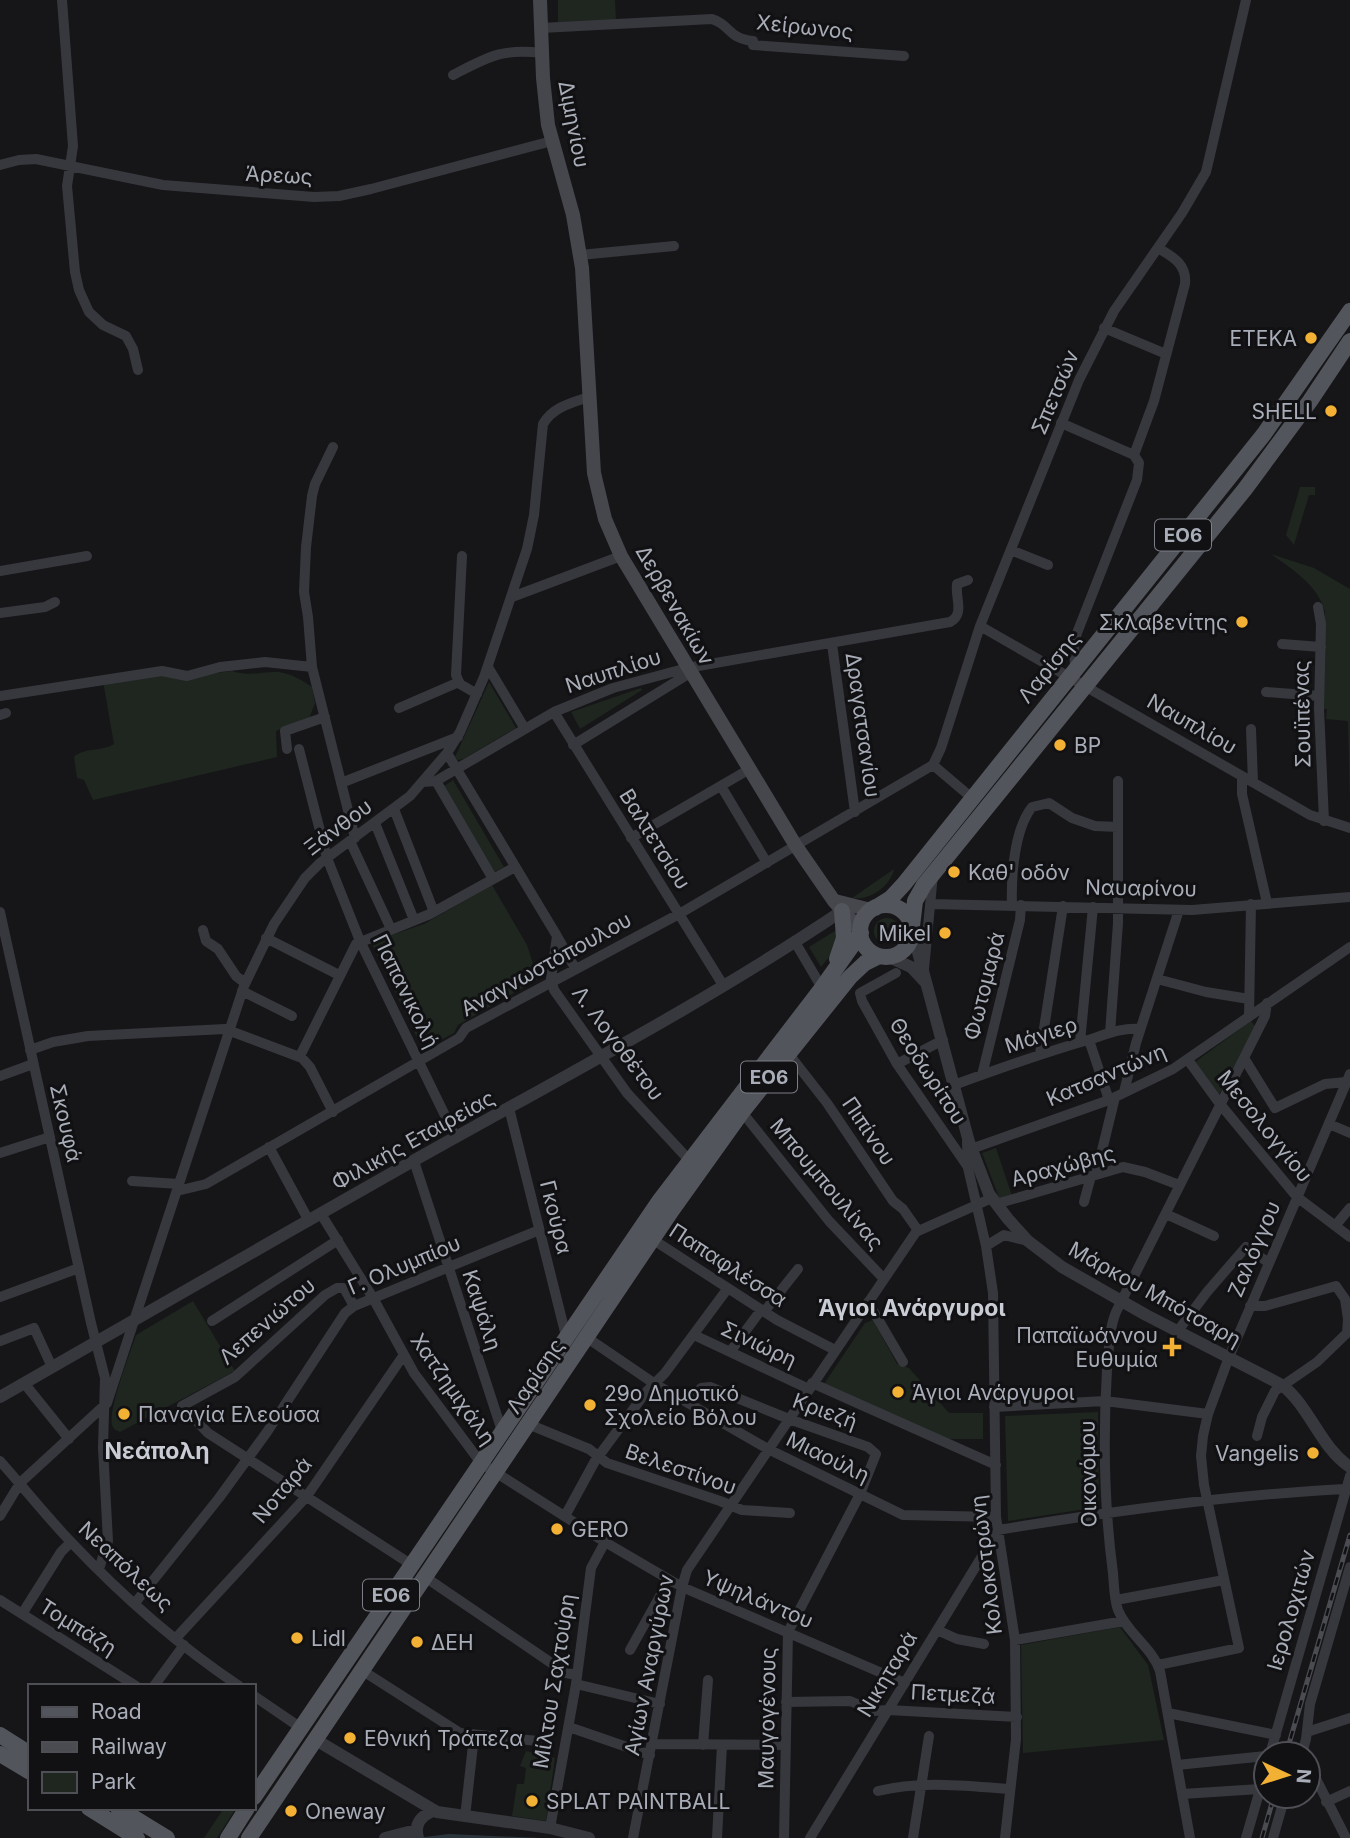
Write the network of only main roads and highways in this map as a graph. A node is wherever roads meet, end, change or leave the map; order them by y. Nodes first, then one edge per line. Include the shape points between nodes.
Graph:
1 (540, 0) edge
2 (580, 255) joint
3 (1350, 311) edge
4 (1350, 341) edge
5 (838, 906) junction
6 (873, 909) junction
7 (912, 928) junction
8 (861, 932) junction
9 (884, 956) junction
10 (822, 988) junction
11 (645, 1235) junction
12 (0, 1735) edge
13 (28, 1753) edge
14 (0, 1754) edge
15 (28, 1771) edge
16 (256, 1794) edge
17 (92, 1810) edge
18 (121, 1810) edge
19 (246, 1810) edge
20 (137, 1838) edge
21 (167, 1838) edge
22 (228, 1838) edge
23 (249, 1838) edge

1 - 2 main road, Διμηνίου via 545,101
2 - 5 main road, Δερβενακίων via 596,484 605,519 621,556 748,770
3 - 6 main road, Λαρίσης / ΕΟ6 via 1264,433 897,892
4 - 7 main road, Λαρίσης / ΕΟ6 via 1245,489 933,873 916,898
5 - 6 main road
5 - 8 main road, Δερβενακίων
5 - 10 main road via 843,945
6 - 7 main road via 896,907 905,913
6 - 8 main road, ΕΟ6 via 864,917
7 - 9 main road, ΕΟ6 via 907,947
8 - 9 main road via 866,947
8 - 10 main road, Λαρίσης / ΕΟ6
9 - 11 main road, Λαρίσης / ΕΟ6 via 853,973
10 - 11 main road, Λαρίσης / ΕΟ6 via 689,1160
11 - 16 main road, Λαρίσης / ΕΟ6 via 566,1336
11 - 23 main road, Λαρίσης / ΕΟ6 via 586,1337
12 - 13 main road
14 - 15 main road
17 - 20 main road
18 - 21 main road
19 - 22 main road

